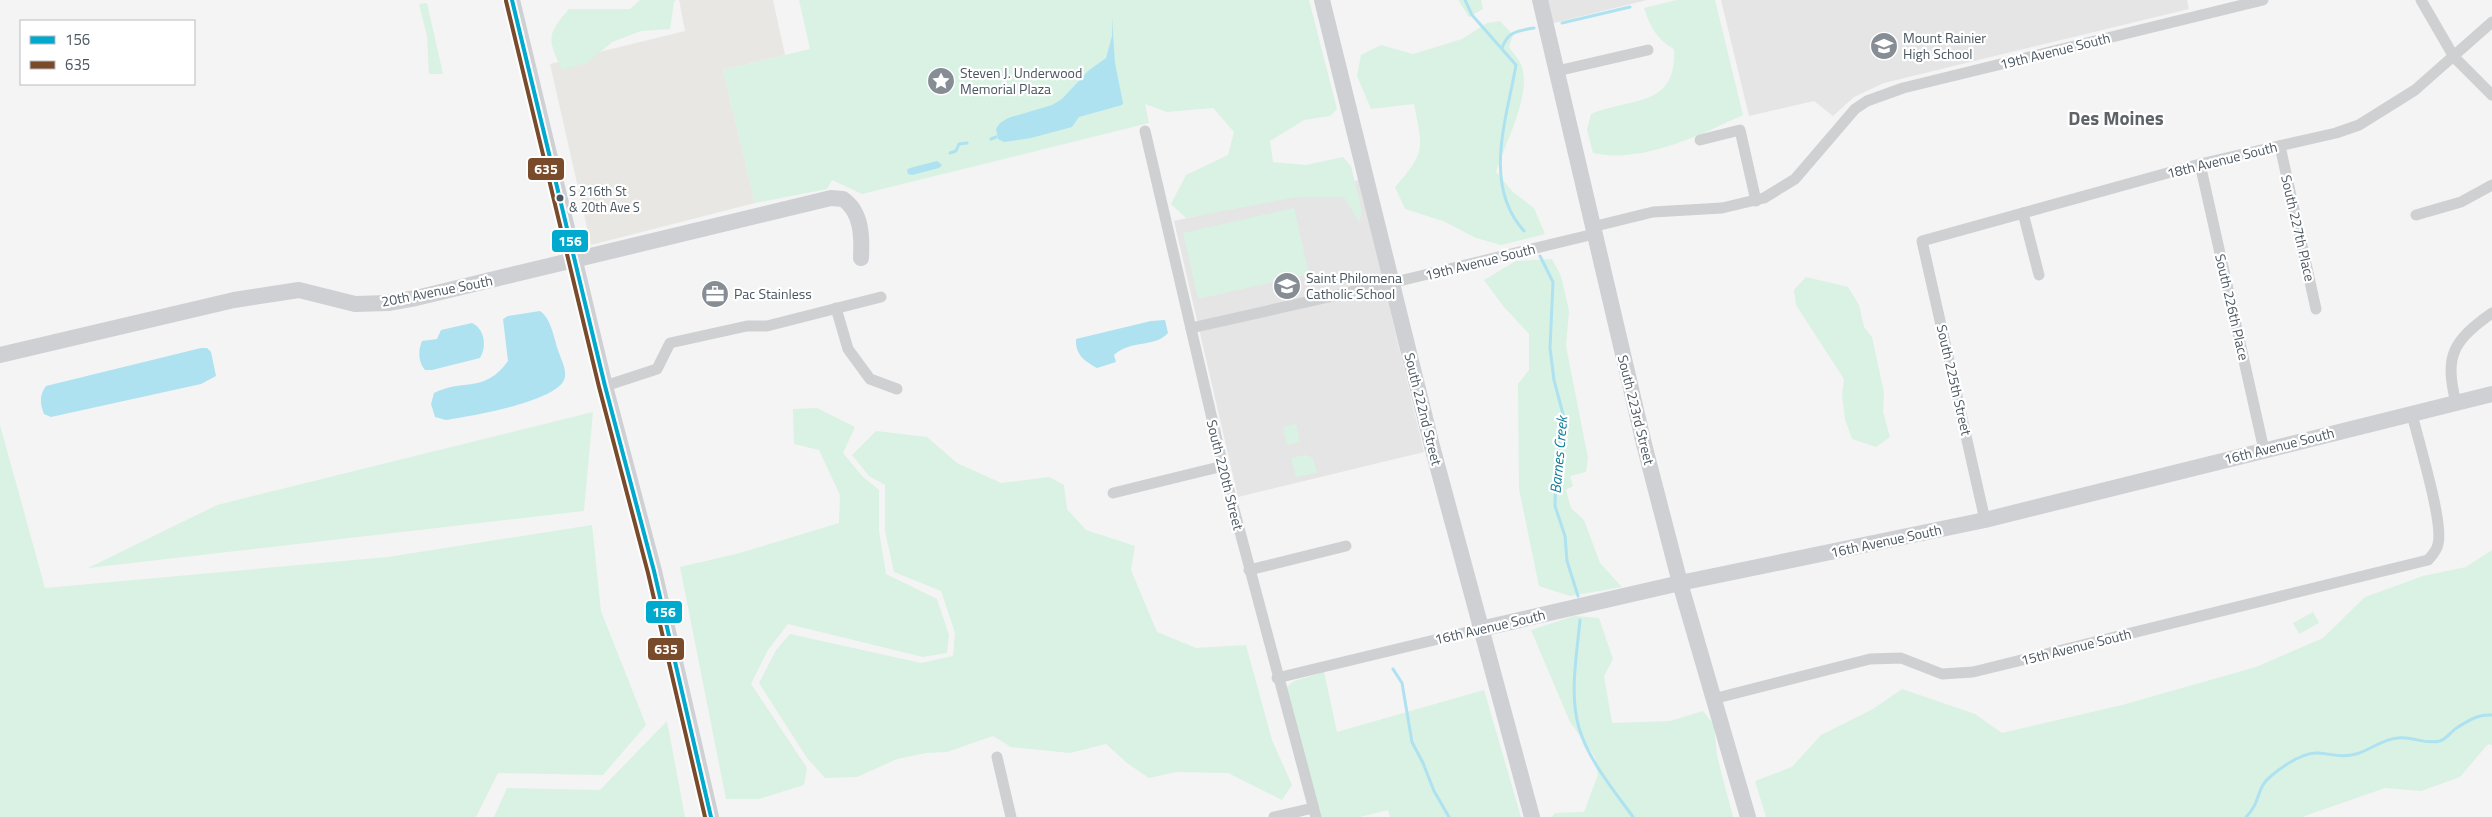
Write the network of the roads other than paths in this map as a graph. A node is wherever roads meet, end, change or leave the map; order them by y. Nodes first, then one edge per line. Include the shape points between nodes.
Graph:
1 (512, 0) edge
2 (1322, 0) edge
3 (1540, 0) edge
4 (2263, 0) edge
5 (2421, 0) edge
6 (2492, 22) edge
7 (1648, 50) dead end
8 (2454, 57) junction
9 (1557, 71) junction
10 (2492, 95) edge
11 (1145, 131) dead end
12 (1700, 140) dead end
13 (2280, 146) junction
14 (2200, 164) junction
15 (2492, 185) edge
16 (1756, 201) junction
17 (2023, 213) junction
18 (2416, 215) dead end
19 (1593, 231) junction
20 (1922, 241) joint
21 (861, 258) dead end
22 (575, 260) junction
23 (2039, 276) dead end
24 (1391, 284) junction
25 (881, 297) dead end
26 (836, 308) junction
27 (2316, 309) dead end
28 (2492, 312) edge
29 (1191, 328) junction
30 (0, 355) edge
31 (605, 386) junction
32 (898, 390) dead end
33 (2492, 394) edge
34 (2456, 403) junction
35 (2412, 414) junction
36 (2264, 450) junction
37 (1223, 466) junction
38 (1113, 494) dead end
39 (1985, 520) junction
40 (1346, 546) dead end
41 (1249, 570) junction
42 (1680, 583) junction
43 (1480, 628) junction
44 (1277, 678) junction
45 (1714, 699) junction
46 (997, 757) dead end
47 (1314, 812) edge
48 (711, 817) edge
49 (1011, 817) edge
50 (1274, 817) edge
51 (1532, 817) edge
52 (1748, 817) edge

1 - 22 street
2 - 24 street, South 222nd Street
3 - 9 street, South 223rd Street
4 - 16 street, 19th Avenue South via 1882,95 1855,108 1795,179
5 - 8 street
6 - 8 street, 18th Avenue South
7 - 9 street
8 - 10 street
8 - 13 street, 18th Avenue South via 2415,90 2359,125
9 - 19 street, South 223rd Street
11 - 29 street, South 220th Street
12 - 16 street via 1740,130
13 - 14 street, 18th Avenue South
13 - 27 street, South 227th Place
14 - 17 street, 18th Avenue South
14 - 36 street, South 226th Place
15 - 18 street via 2461,202
16 - 19 street, 19th Avenue South via 1722,208 1653,212
17 - 20 street, 18th Avenue South
17 - 23 street
19 - 24 street, 19th Avenue South
19 - 42 street, South 223rd Street
20 - 39 street, South 225th Street
21 - 22 street, 20th Avenue South via 859,222 850,204 843,199 831,198
22 - 30 street, 20th Avenue South via 388,303 355,304 299,290 234,300
22 - 31 street
24 - 29 street, 19th Avenue South
24 - 43 street, South 222nd Street
25 - 26 street
26 - 31 street via 768,326 747,326 670,343 657,369
26 - 32 street via 848,350 870,380
28 - 34 street via 2455,348 2450,375
29 - 37 street, South 220th Street
31 - 48 street via 654,571
33 - 34 street, 16th Avenue South
34 - 35 street, 16th Avenue South
35 - 36 street, 16th Avenue South
35 - 45 street, 15th Avenue South via 2438,524 2436,551 2428,560 1973,672 1942,674 1889,656
36 - 39 street, 16th Avenue South
37 - 38 street
37 - 41 street, South 220th Street
39 - 42 street, 16th Avenue South
40 - 41 street
41 - 44 street, South 220th Street
42 - 43 street, 16th Avenue South
42 - 45 street, South 223rd Street
43 - 44 street, 16th Avenue South
43 - 51 street, South 222nd Street
44 - 47 street, South 220th Street
45 - 52 street, South 223rd Street
46 - 49 street
47 - 50 street

